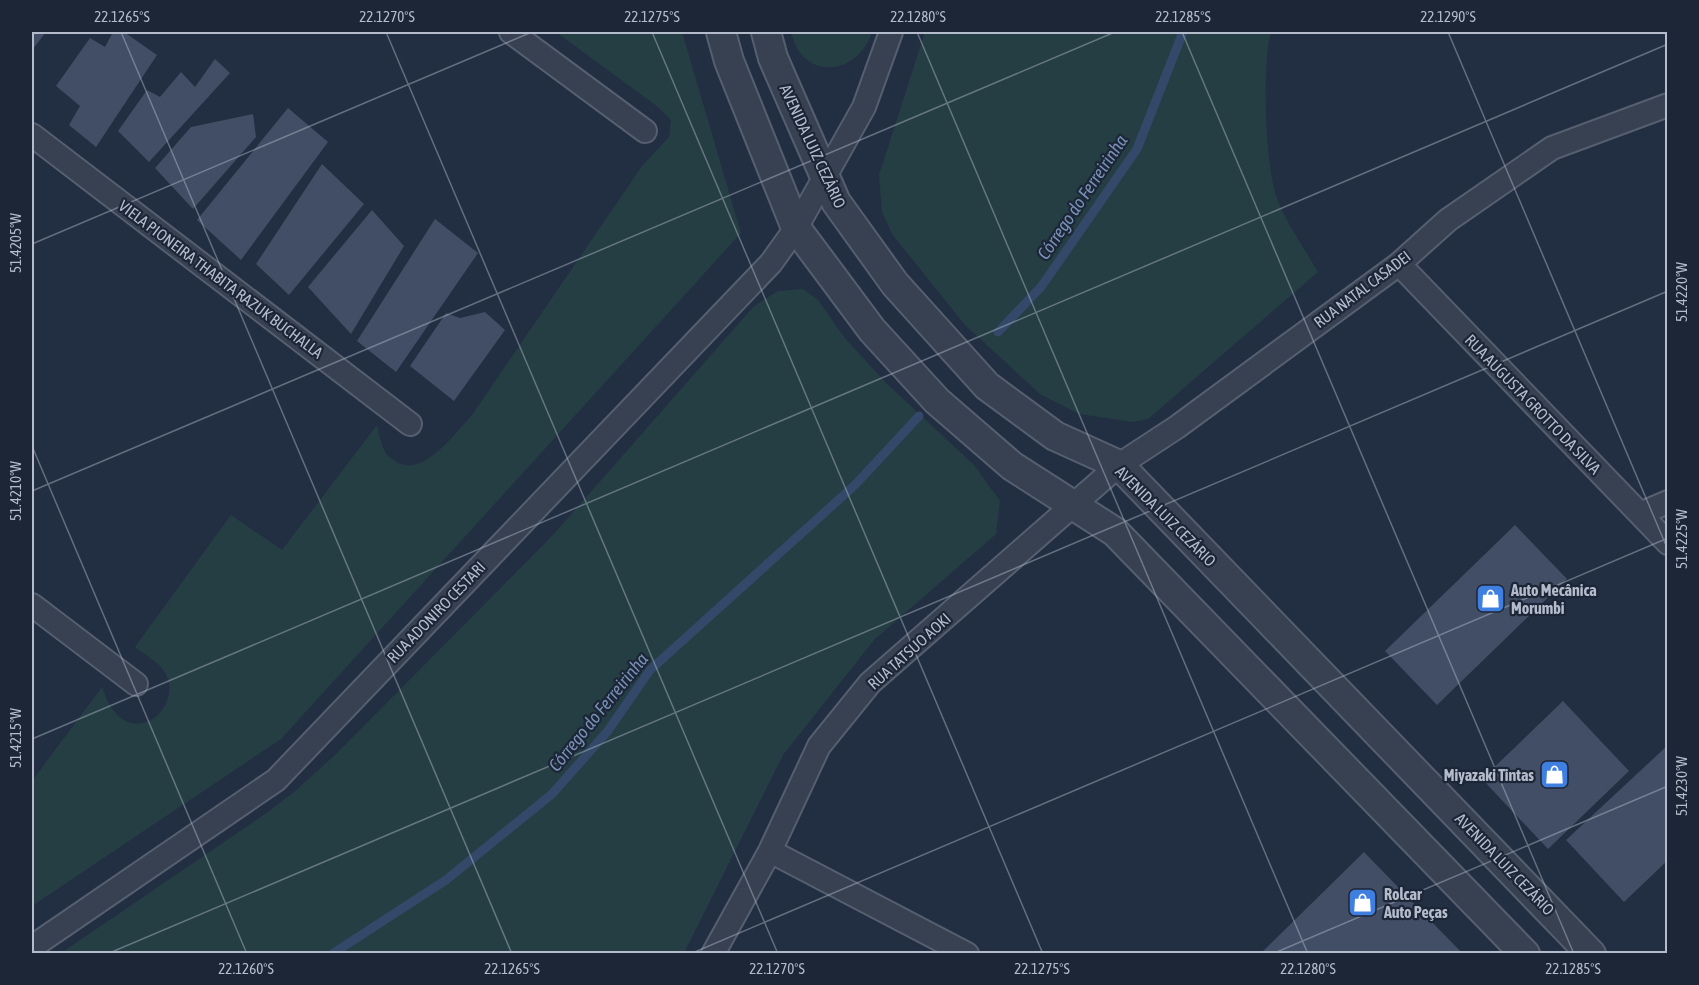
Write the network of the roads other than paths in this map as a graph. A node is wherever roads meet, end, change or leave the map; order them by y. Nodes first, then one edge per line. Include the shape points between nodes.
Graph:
1 (511, 32) edge
2 (721, 32) edge
3 (766, 32) edge
4 (891, 32) edge
5 (1668, 105) edge
6 (645, 131) dead end
7 (32, 135) edge
8 (825, 177) junction
9 (796, 228) junction
10 (1399, 264) junction
11 (410, 424) dead end
12 (1119, 465) junction
13 (1668, 502) edge
14 (1075, 506) junction
15 (1640, 514) junction
16 (1668, 543) edge
17 (32, 605) edge
18 (136, 684) dead end
19 (770, 851) junction
20 (32, 946) edge
21 (713, 954) edge
22 (967, 954) edge
23 (1525, 954) edge
24 (1591, 954) edge

1 - 6 street
2 - 9 street via 729,62
3 - 8 street, AVENIDA LUIZ CEZÁRIO via 773,58
4 - 8 street, RUA ADONIRO CESTARI via 864,107
5 - 10 street, RUA NATAL CASADEI via 1552,148 1448,220
7 - 11 street, VIELA PIONEIRA THABITA RAZUK BUCHALLA
8 - 9 street, RUA ADONIRO CESTARI
8 - 12 street, AVENIDA LUIZ CEZÁRIO via 836,202 895,284 987,386 1055,436
9 - 14 street via 872,330 937,401 1012,466
9 - 20 street, RUA ADONIRO CESTARI via 771,263 276,780
10 - 12 street, RUA NATAL CASADEI
10 - 15 street, RUA AUGUSTA GROTTO DA SILVA
12 - 14 street, RUA NATAL CASADEI
12 - 24 street, AVENIDA LUIZ CEZÁRIO
13 - 15 street
14 - 19 street, RUA TATSUO AOKI via 870,683 819,746
14 - 23 street via 1115,532
15 - 16 street, RUA AUGUSTA GROTTO DA SILVA
17 - 18 street
19 - 21 street, RUA TATSUO AOKI
19 - 22 street

